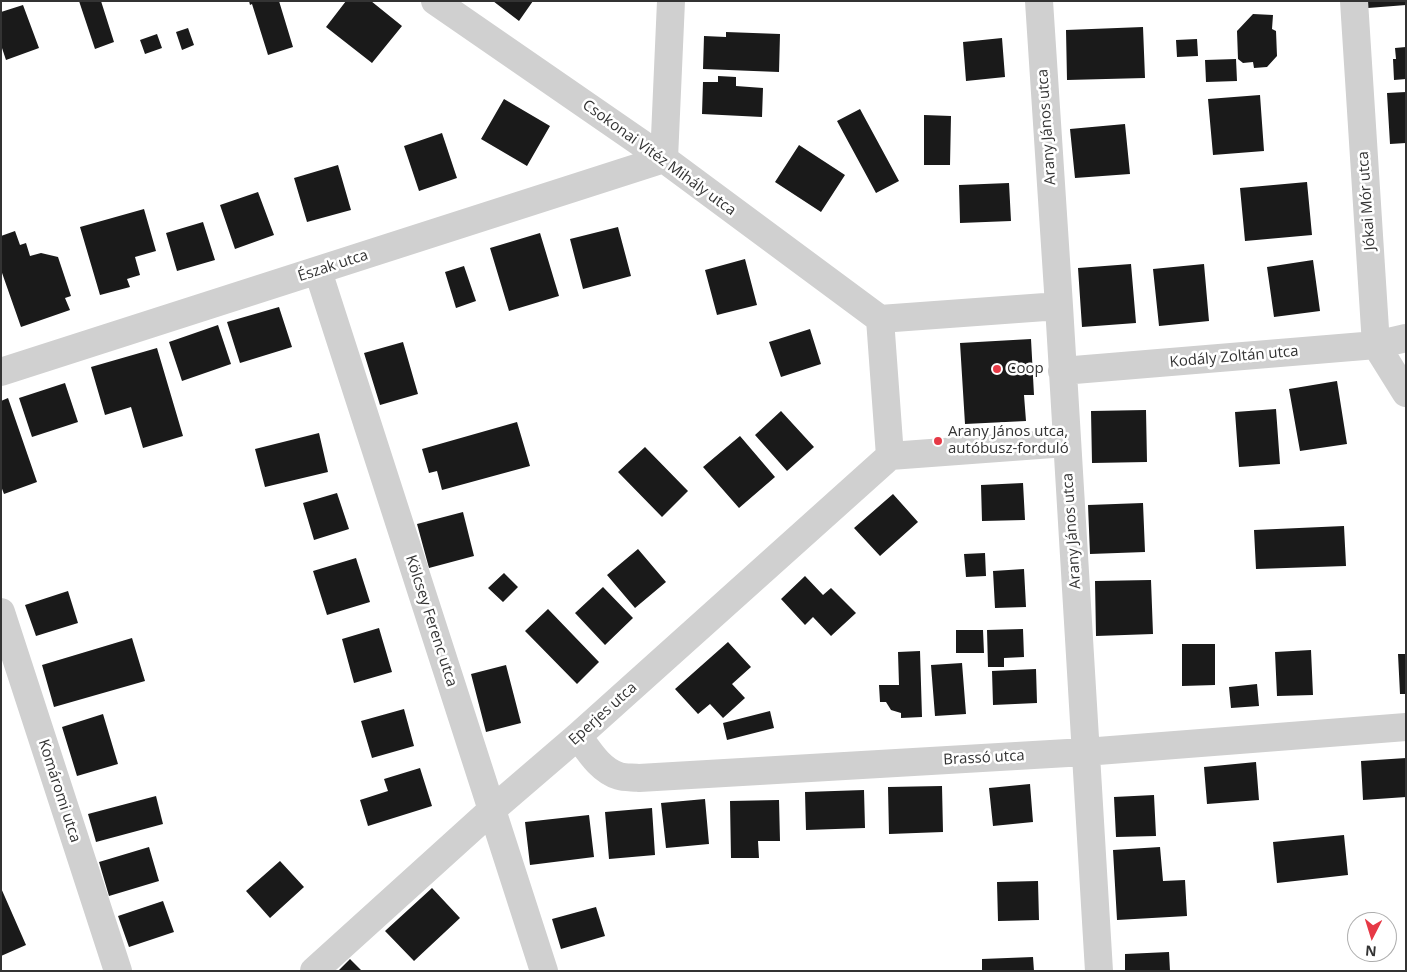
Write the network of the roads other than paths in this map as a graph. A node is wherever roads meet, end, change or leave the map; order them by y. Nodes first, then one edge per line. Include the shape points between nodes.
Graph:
1 (436, 1) edge
2 (672, 1) edge
3 (1039, 1) edge
4 (1354, 1) edge
5 (664, 159) junction
6 (318, 271) junction
7 (1059, 306) junction
8 (880, 319) junction
9 (1406, 338) edge
10 (1376, 345) junction
11 (1062, 371) junction
12 (1, 372) edge
13 (1406, 393) edge
14 (1066, 443) junction
15 (890, 456) junction
16 (1, 612) edge
17 (1406, 728) edge
18 (578, 736) junction
19 (1086, 752) junction
20 (492, 809) junction
21 (118, 971) edge
22 (314, 971) edge
23 (544, 971) edge
24 (1099, 971) edge

1 - 5 street, Csokonai Vitéz Mihály utca
2 - 5 street
3 - 7 street, Arany János utca
4 - 10 street, Jókai Mór utca
5 - 6 street, Észak utca
5 - 8 street, Csokonai Vitéz Mihály utca
6 - 12 street, Észak utca
6 - 20 street, Kölcsey Ferenc utca
7 - 8 street
7 - 11 street, Arany János utca
8 - 15 street
9 - 10 street, Kodály Zoltán utca
10 - 11 street, Kodály Zoltán utca
10 - 13 street, Jókai Mór utca
11 - 14 street, Arany János utca
14 - 15 street
14 - 19 street, Arany János utca
15 - 18 street, Eperjes utca
16 - 21 street, Komáromi utca
17 - 19 street, Brassó utca
18 - 19 street, Brassó utca via 606,770 619,776 639,778
18 - 20 street, Eperjes utca
19 - 24 street, Arany János utca
20 - 22 street, Eperjes utca
20 - 23 street, Kölcsey Ferenc utca

